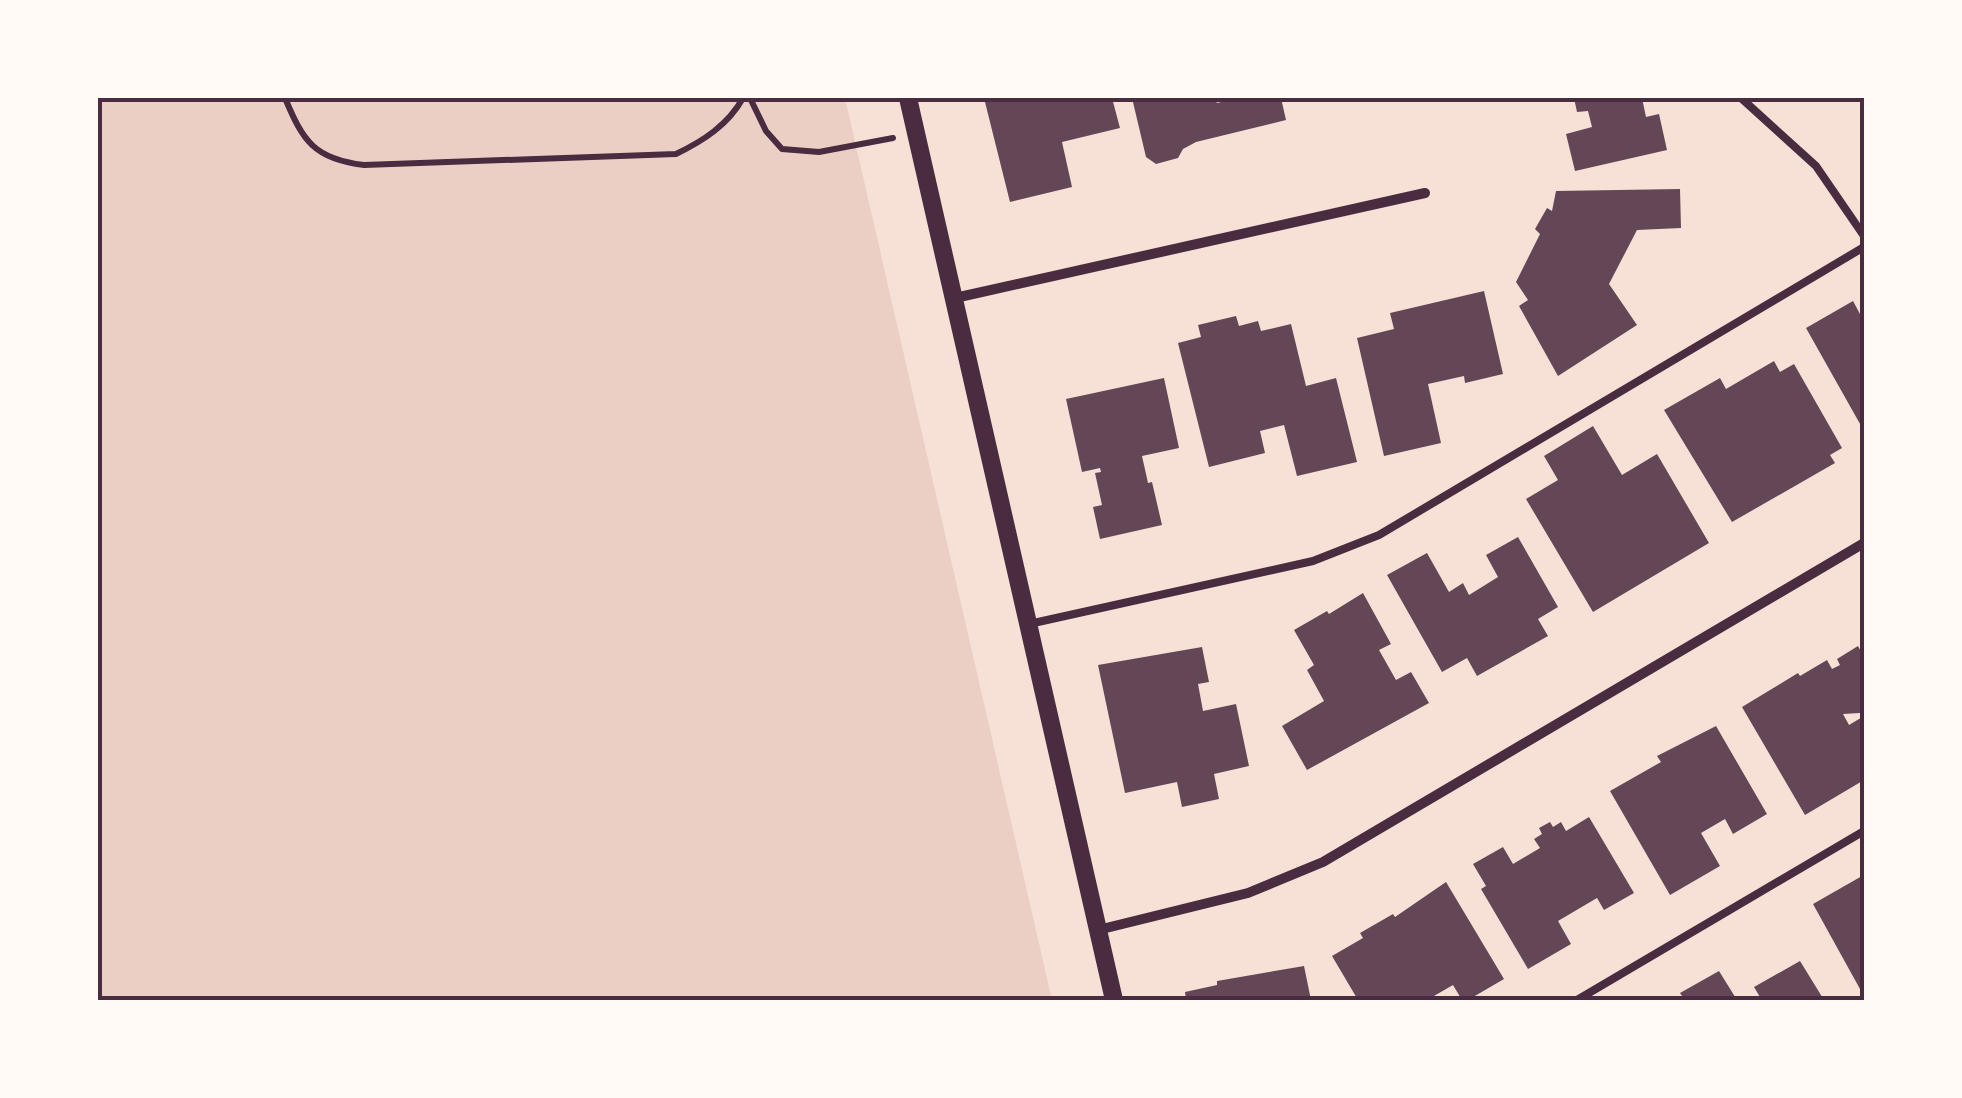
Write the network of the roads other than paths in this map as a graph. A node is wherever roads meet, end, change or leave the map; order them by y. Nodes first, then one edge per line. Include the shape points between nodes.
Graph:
1 (908, 98) edge
2 (1741, 98) edge
3 (1424, 193) dead end
4 (1864, 236) edge
5 (1864, 247) edge
6 (955, 298) junction
7 (1864, 543) edge
8 (1029, 624) junction
9 (1864, 831) edge
10 (1098, 930) junction
11 (1114, 1000) edge
12 (1577, 1000) edge

1 - 6 street
2 - 4 lane via 1816,166
3 - 6 street
5 - 8 lane via 1379,535 1314,561
6 - 8 street
7 - 10 street via 1323,862 1248,892
8 - 10 street
9 - 12 lane
10 - 11 street

